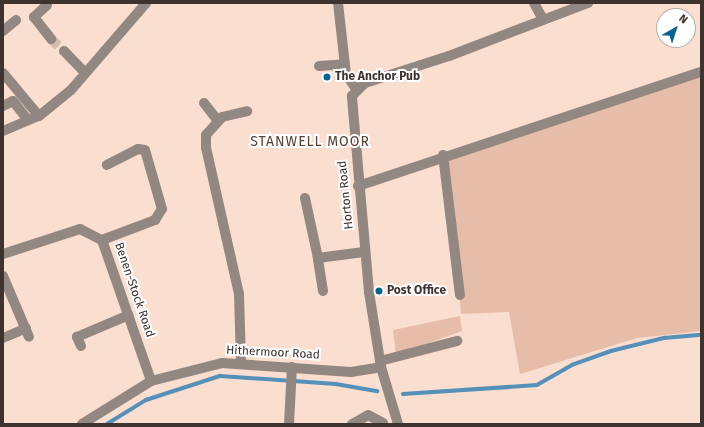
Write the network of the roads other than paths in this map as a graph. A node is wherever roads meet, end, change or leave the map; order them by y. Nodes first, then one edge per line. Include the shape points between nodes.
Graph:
1 (146, 3) edge
2 (338, 3) edge
3 (534, 3) edge
4 (581, 4) edge
5 (47, 5) dead end
6 (542, 18) junction
7 (16, 20) dead end
8 (3, 31) edge
9 (51, 39) tunnel mouth
10 (64, 51) tunnel mouth
11 (345, 64) junction
12 (319, 66) dead end
13 (701, 72) edge
14 (3, 73) edge
15 (85, 73) junction
16 (356, 89) junction
17 (204, 103) dead end
18 (3, 106) edge
19 (246, 111) dead end
20 (38, 116) junction
21 (28, 120) junction
22 (218, 121) junction
23 (3, 131) edge
24 (443, 155) junction
25 (108, 165) dead end
26 (358, 186) junction
27 (305, 198) dead end
28 (102, 240) junction
29 (364, 252) junction
30 (3, 254) edge
31 (318, 258) junction
32 (3, 276) edge
33 (323, 291) dead end
34 (460, 295) dead end
35 (129, 315) junction
36 (3, 338) edge
37 (458, 341) dead end
38 (81, 346) dead end
39 (241, 362) junction
40 (381, 364) junction
41 (292, 370) junction
42 (151, 381) junction
43 (397, 421) edge
44 (82, 424) edge
45 (289, 424) edge
46 (352, 424) edge
47 (383, 424) edge

1 - 15 street
2 - 11 street
3 - 6 street
4 - 6 street
5 - 9 street via 34,17
6 - 16 street
7 - 8 street
10 - 15 street
11 - 12 street
11 - 16 street via 346,74
13 - 24 street
14 - 20 street
15 - 20 street via 71,90
16 - 26 street, Horton Road via 351,104
17 - 22 street
18 - 21 street via 12,101
19 - 22 street
20 - 21 street
21 - 23 street
22 - 39 street via 206,135 206,148 239,294
24 - 26 street
24 - 34 street
25 - 28 street via 138,148 145,150 162,209 155,220
26 - 29 street, Horton Road
27 - 31 street
28 - 30 street, Benen-Stock Road via 80,229
28 - 35 street, Benen-Stock Road
29 - 31 street
29 - 40 street, Horton Road
31 - 33 street
32 - 36 street via 27,333
35 - 38 street via 77,337
35 - 42 street, Benen-Stock Road
37 - 40 street, Hithermoor Road
39 - 41 street, Hithermoor Road
39 - 42 street, Hithermoor Road via 183,371
40 - 41 street, Hithermoor Road via 351,372
40 - 43 street, Horton Road
41 - 45 street
42 - 44 street, Hithermoor Road
43 - 47 street
46 - 47 street via 368,415

